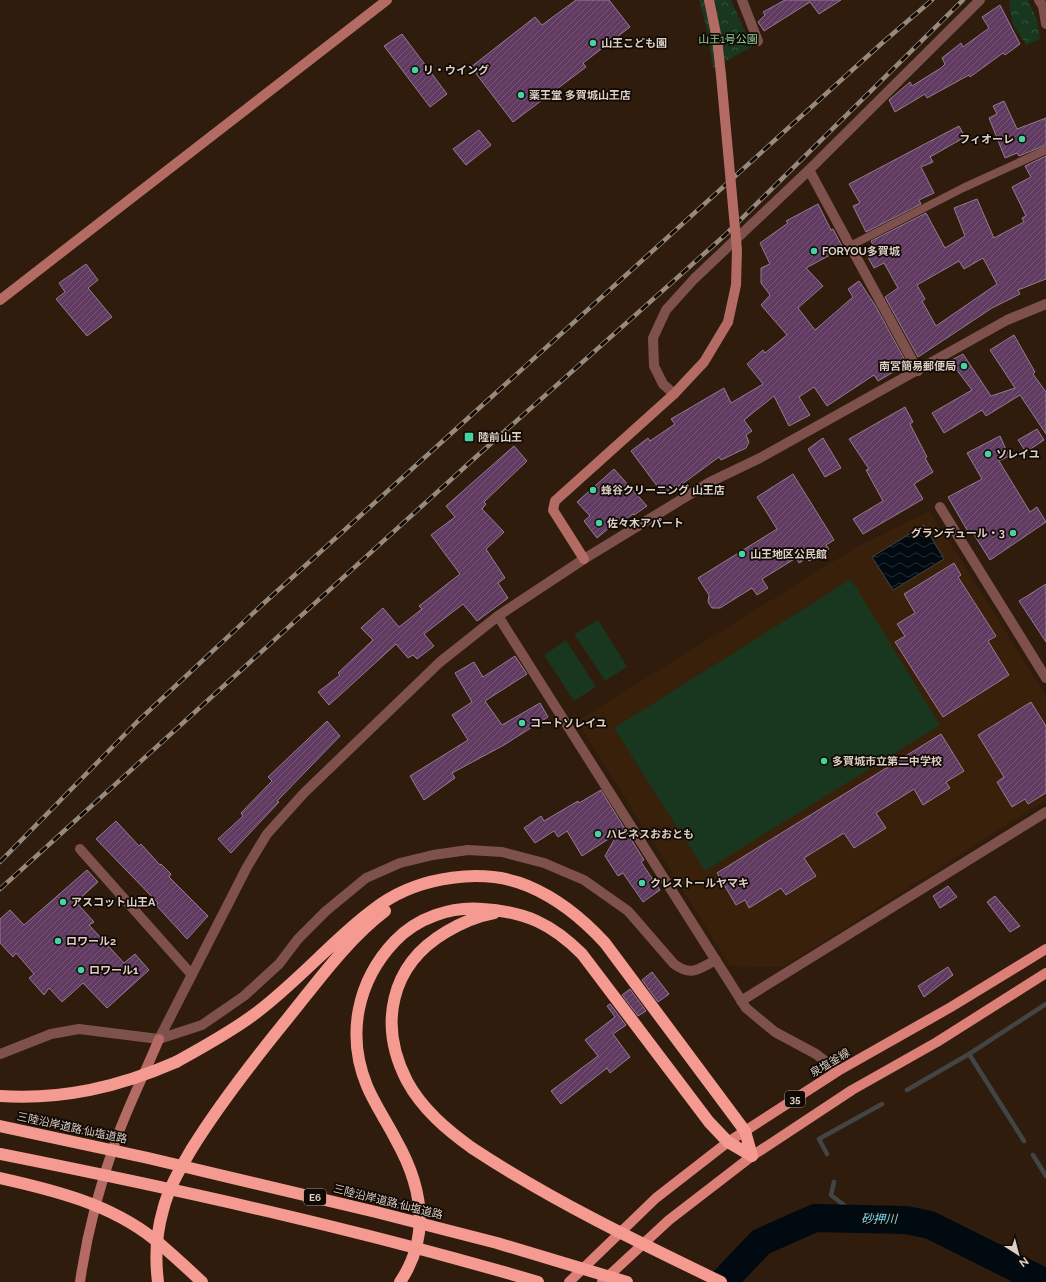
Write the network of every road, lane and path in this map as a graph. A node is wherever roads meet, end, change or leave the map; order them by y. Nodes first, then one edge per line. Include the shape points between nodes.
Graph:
1 (387, 0) edge
2 (709, 0) edge
3 (742, 0) edge
4 (980, 0) edge
5 (1039, 0) edge
6 (1046, 24) edge
7 (758, 41) dead end
8 (1046, 150) edge
9 (810, 170) junction
10 (850, 246) junction
11 (0, 300) edge
12 (1046, 304) edge
13 (918, 371) junction
14 (674, 394) junction
15 (940, 508) dead end
16 (584, 559) junction
17 (498, 616) junction
18 (1046, 678) edge
19 (1046, 812) edge
20 (80, 850) dead end
21 (469, 877) junction
22 (509, 912) junction
23 (1046, 949) edge
24 (716, 960) junction
25 (1046, 974) edge
26 (192, 975) junction
27 (742, 1001) junction
28 (159, 1039) junction
29 (0, 1054) edge
30 (838, 1071) junction
31 (0, 1096) edge
32 (0, 1126) edge
33 (745, 1131) junction
34 (728, 1142) junction
35 (0, 1154) edge
36 (752, 1156) junction
37 (0, 1178) edge
38 (80, 1282) edge
39 (158, 1282) edge
40 (202, 1282) edge
41 (400, 1282) edge
42 (538, 1282) edge
43 (569, 1282) edge
44 (602, 1282) edge
45 (627, 1282) edge
46 (722, 1282) edge

1 - 11 street
2 - 14 street, bridge via 720,60 737,250 736,285 728,322 704,362
3 - 7 street
4 - 9 street
5 - 6 street via 1043,6
8 - 10 lane via 963,188
9 - 10 street
9 - 14 street via 666,310 653,338 654,366 663,384
10 - 13 street
12 - 13 street via 1007,320
13 - 16 street via 760,458 710,482
14 - 16 street via 555,501 553,510
15 - 18 street
16 - 17 street
17 - 24 street
17 - 26 street via 440,662 304,793 267,834 247,867
19 - 27 street
20 - 26 street
21 - 31 highway, bridge via 430,881 381,904 256,1013 214,1042 176,1062 115,1086 81,1092
21 - 33 highway via 508,880 527,886 548,896 588,925 605,944
21 - 39 highway via 430,886 395,904 363,930 331,965 244,1073 212,1116 173,1183 163,1209 158,1235
22 - 34 highway via 532,918 551,927 582,954 709,1122
22 - 41 highway via 474,908 453,910 417,924 400,936 384,953 363,991 357,1013 359,1062 367,1087 408,1163 421,1208 420,1232 415,1252
22 - 46 highway, bridge via 492,913 456,926 423,948 411,961 396,991 391,1028 393,1046 408,1083 434,1117 472,1148 535,1188
23 - 30 main road, 泉塩釜線 / 35
24 - 27 street
24 - 28 street via 691,972 683,971 628,911 584,880 544,863 502,852 461,851 400,863 366,878 326,911 298,939 279,964 244,996 202,1025
25 - 36 main road, 35 via 937,1042 852,1090
26 - 28 street
27 - 30 street via 746,1008 775,1032 816,1054
28 - 29 street via 79,1029 51,1034
28 - 38 street via 116,1139 102,1180 85,1244
30 - 33 main road, 泉塩釜線 / 35
32 - 45 highway, 三陸沿岸道路;仙塩道路 / E6, bridge via 376,1212 497,1243
33 - 34 main road, 泉塩釜線 / 35
33 - 36 highway
34 - 36 highway
34 - 43 main road, 泉塩釜線 / 35 via 656,1198
35 - 42 highway, E6, bridge via 362,1234
36 - 44 main road, 35 via 669,1220
37 - 40 highway, bridge via 71,1196 105,1209 154,1239

